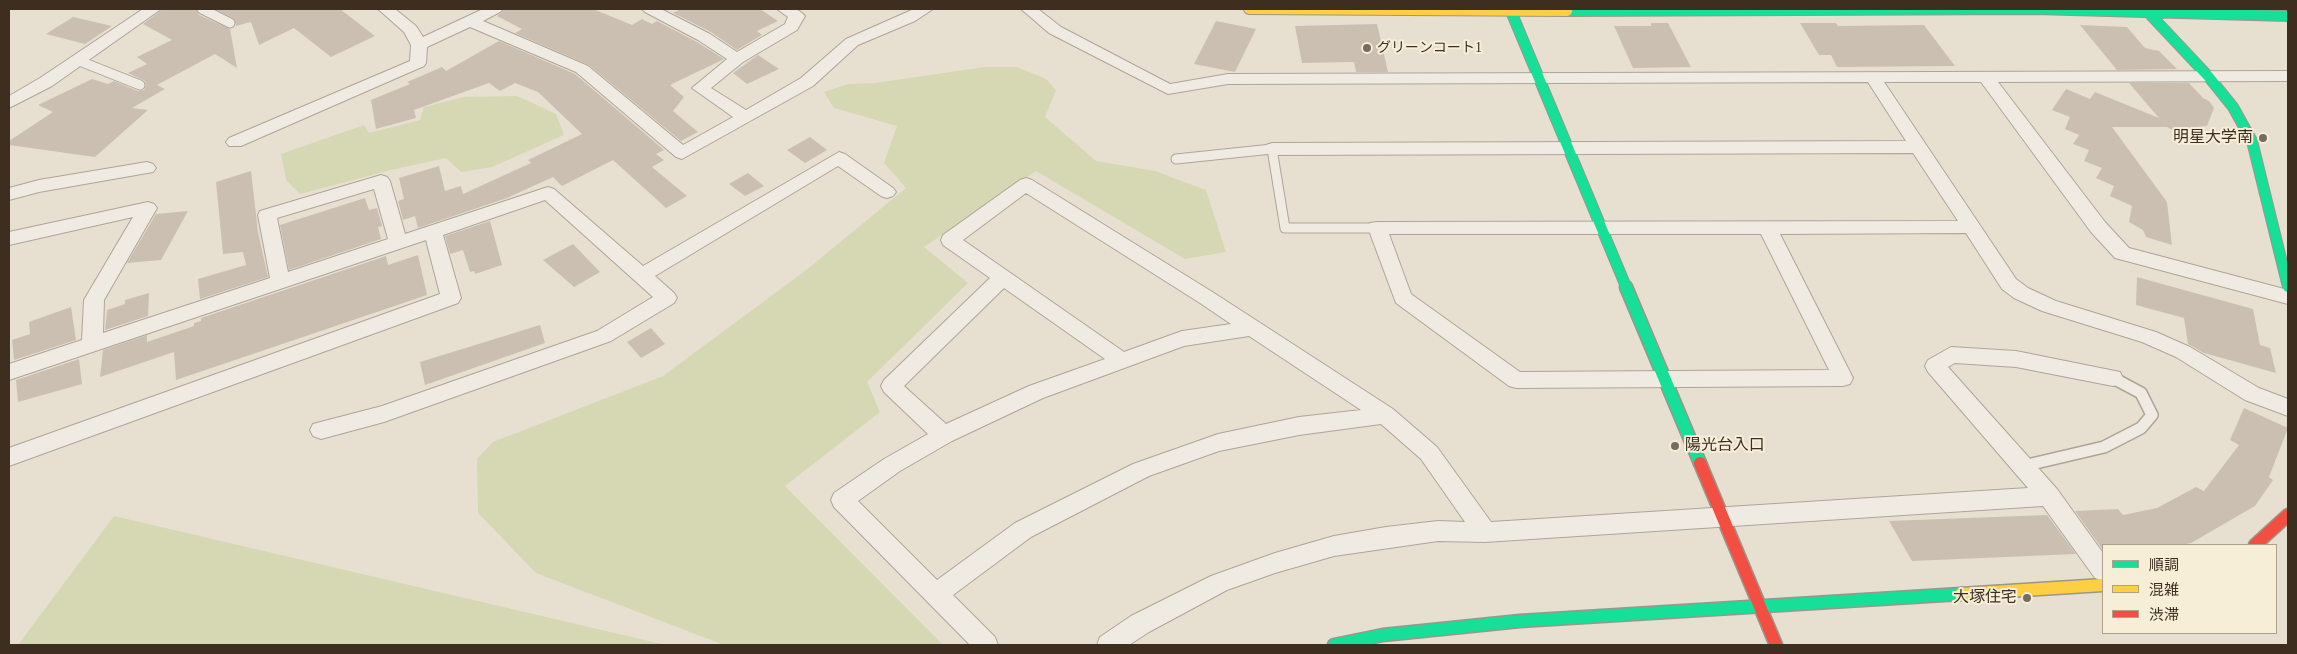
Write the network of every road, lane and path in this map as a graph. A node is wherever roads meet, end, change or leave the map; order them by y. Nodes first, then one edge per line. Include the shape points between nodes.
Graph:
1 (154, 9) edge
2 (202, 9) edge
3 (386, 9) edge
4 (495, 9) edge
5 (650, 9) edge
6 (785, 9) edge
7 (925, 9) edge
8 (1029, 9) edge
9 (1249, 9) edge
10 (1510, 10) edge
11 (2147, 11) edge
12 (2288, 16) edge
13 (470, 21) junction
14 (230, 23) dead end
15 (419, 45) junction
16 (737, 59) junction
17 (77, 60) junction
18 (2208, 76) junction
19 (2288, 76) edge
20 (1873, 78) junction
21 (1987, 78) junction
22 (1539, 79) junction
23 (140, 85) dead end
24 (9, 103) edge
25 (745, 117) junction
26 (236, 142) dead end
27 (1919, 147) junction
28 (1272, 148) junction
29 (1568, 148) junction
30 (1176, 158) dead end
31 (147, 168) dead end
32 (887, 192) dead end
33 (9, 194) edge
34 (1973, 227) junction
35 (1377, 228) junction
36 (1601, 228) junction
37 (1767, 228) junction
38 (433, 231) junction
39 (9, 238) edge
40 (398, 243) junction
41 (642, 276) junction
42 (1003, 277) junction
43 (280, 282) junction
44 (2288, 287) edge
45 (2288, 298) edge
46 (1252, 328) junction
47 (92, 344) junction
48 (1121, 360) junction
49 (9, 372) edge
50 (1663, 378) junction
51 (2113, 378) joint
52 (2288, 408) edge
53 (1385, 415) junction
54 (320, 430) dead end
55 (944, 435) junction
56 (9, 456) edge
57 (2022, 466) junction
58 (2049, 496) junction
59 (2288, 515) edge
60 (1721, 516) junction
61 (1485, 532) junction
62 (2256, 544) edge
63 (2102, 570) edge
64 (2102, 585) edge
65 (934, 594) junction
66 (1759, 606) junction
67 (986, 645) edge
68 (1109, 645) edge
69 (1334, 645) edge
70 (1776, 645) edge

1 - 17 street
2 - 14 lane
3 - 15 street via 410,29
4 - 13 street
5 - 16 street via 704,37
6 - 16 street via 797,16 792,27
7 - 25 street via 852,42 808,82
8 - 22 street via 1055,30 1168,89 1228,79
9 - 10 street
10 - 11 street
10 - 22 street
11 - 12 street
11 - 18 street
13 - 15 street
13 - 25 street via 582,69 682,153
15 - 26 street via 418,63
16 - 25 street via 700,88
17 - 23 lane
17 - 24 street
18 - 19 street
18 - 21 street
18 - 44 street via 2233,107 2252,141
20 - 21 street
20 - 22 street
20 - 27 street
21 - 45 street via 2098,227 2122,253
22 - 29 street
27 - 29 street
27 - 34 street
28 - 29 street
28 - 30 lane
28 - 35 lane via 1285,228
29 - 36 street
31 - 33 street
32 - 41 street via 839,158
34 - 37 street
34 - 52 street via 2009,284 2020,293 2049,306 2149,337 2183,352 2252,394
35 - 36 street
35 - 50 street via 1403,298 1516,380
36 - 37 street
36 - 50 street
37 - 50 street via 1843,378
38 - 40 street
38 - 41 street via 548,193
38 - 56 street via 451,298
39 - 47 street via 148,208 94,300
40 - 43 street
40 - 43 street via 381,181 267,215
41 - 54 street via 667,298 604,336 384,414
42 - 46 street via 950,240 1026,184
42 - 48 street
42 - 55 street via 891,386
43 - 47 street
46 - 48 street via 1182,339
46 - 53 street
47 - 49 street
48 - 55 street via 1036,392
50 - 60 street
51 - 57 lane via 2141,392 2152,416 2140,428 2104,447
51 - 57 street via 2016,359 1951,355 1935,366
53 - 61 street via 1429,453
53 - 65 street via 1299,426 1218,443 1141,470 1023,530
55 - 65 street via 892,464 842,500
57 - 58 street
58 - 60 street
58 - 63 street
59 - 62 street
60 - 61 street
60 - 66 street
61 - 68 street via 1386,537 1334,546 1274,563 1219,583 1140,624
64 - 66 street
65 - 67 street
66 - 69 street via 1520,621 1383,635
66 - 70 street

